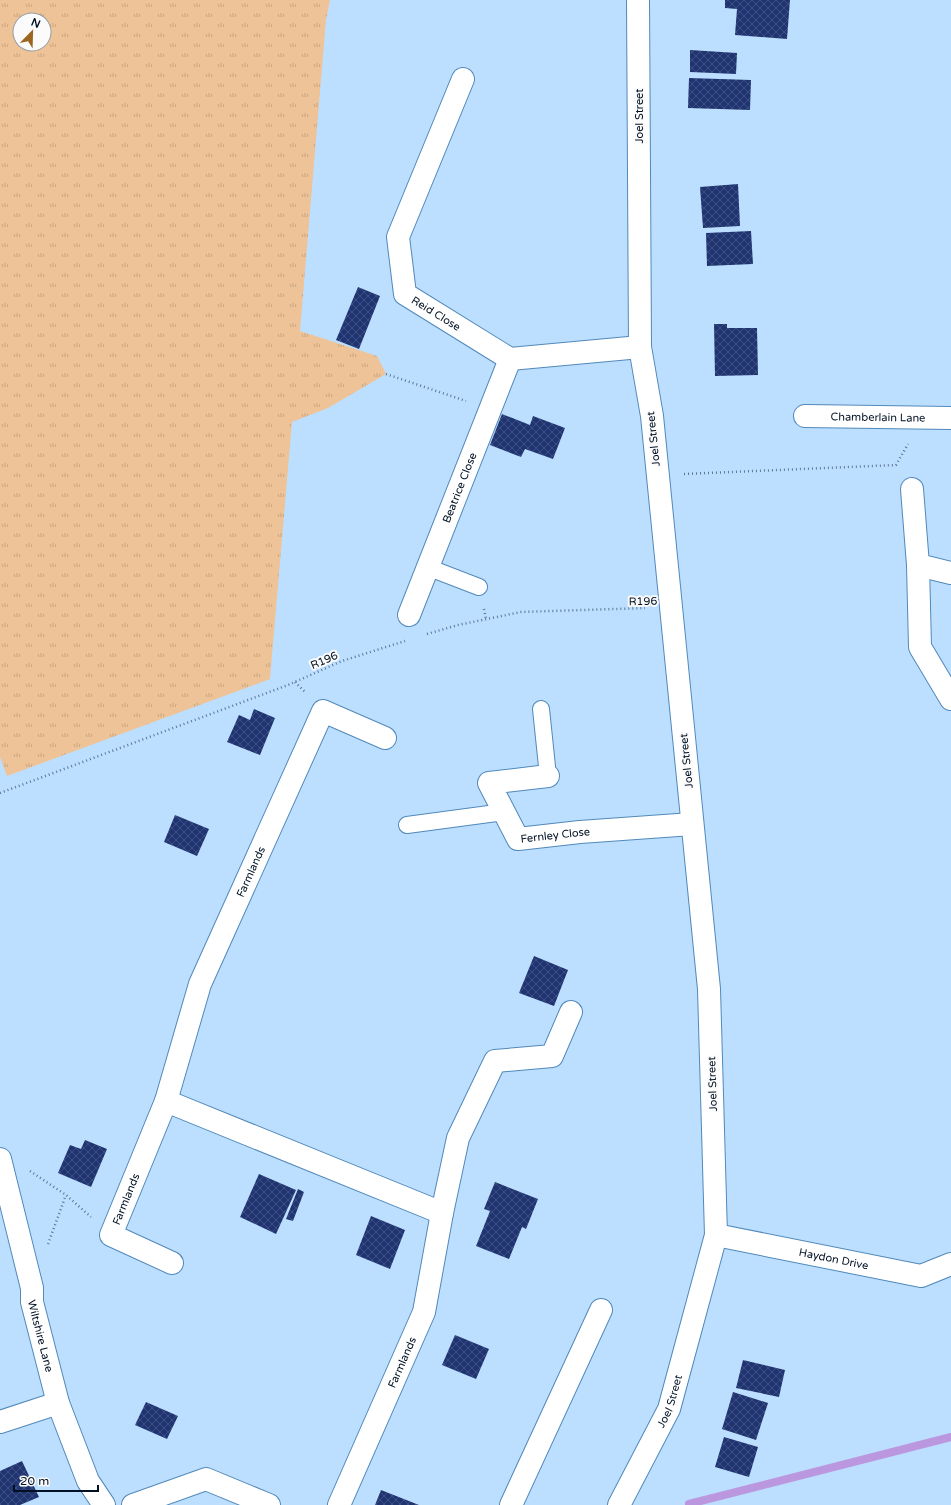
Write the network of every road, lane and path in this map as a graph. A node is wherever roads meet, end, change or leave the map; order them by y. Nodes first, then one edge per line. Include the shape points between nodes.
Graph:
1 (638, 0) edge
2 (463, 79) dead end
3 (640, 347) junction
4 (510, 359) junction
5 (386, 374) dead end
6 (490, 409) junction
7 (805, 416) dead end
8 (923, 418) junction
9 (951, 418) edge
10 (657, 475) junction
11 (912, 489) dead end
12 (918, 565) junction
13 (428, 567) junction
14 (951, 573) edge
15 (479, 587) dead end
16 (670, 608) junction
17 (408, 615) dead end
18 (421, 636) dead end
19 (406, 641) dead end
20 (951, 699) edge
21 (541, 709) dead end
22 (385, 738) dead end
23 (548, 776) joint
24 (0, 793) edge
25 (504, 812) junction
26 (692, 824) junction
27 (407, 825) dead end
28 (571, 1012) dead end
29 (166, 1101) junction
30 (0, 1159) edge
31 (26, 1169) dead end
32 (66, 1195) junction
33 (442, 1213) junction
34 (111, 1235) junction
35 (716, 1235) junction
36 (48, 1245) dead end
37 (172, 1263) dead end
38 (951, 1264) edge
39 (601, 1310) dead end
40 (58, 1403) junction
41 (0, 1422) edge
42 (104, 1505) edge
43 (133, 1505) edge
44 (268, 1505) edge
45 (339, 1505) edge
46 (511, 1505) edge
47 (620, 1505) edge

1 - 3 street, Joel Street
2 - 4 street, Reid Close via 398,238 405,294
3 - 4 street
3 - 10 street, Joel Street via 652,416
4 - 6 street, Beatrice Close
5 - 6 path
6 - 13 street, Beatrice Close
7 - 8 street, Chamberlain Lane
8 - 9 street, Chamberlain Lane
8 - 10 path via 896,465
10 - 16 street, Joel Street
11 - 12 street
12 - 14 street
12 - 20 street via 920,647
13 - 15 lane
13 - 17 street, Beatrice Close
16 - 18 path, R196 via 521,612 458,625
16 - 26 street, Joel Street
19 - 24 path, R196 via 342,661 288,684
21 - 23 lane
22 - 29 street, Farmlands via 323,711 200,984
23 - 25 street, Fernley Close via 488,783
25 - 26 street, Fernley Close via 518,839
25 - 27 lane
26 - 35 street, Joel Street via 709,989
28 - 33 street, Farmlands via 552,1056 495,1061 458,1138
29 - 33 street
29 - 34 street, Farmlands
30 - 40 street, Wiltshire Lane
31 - 32 path
32 - 34 path
32 - 36 path
33 - 45 street, Farmlands via 424,1312
34 - 37 street, Farmlands
35 - 38 street, Haydon Drive via 921,1276
35 - 47 street, Joel Street via 669,1409
39 - 46 street
40 - 41 street
40 - 42 street, Wiltshire Lane via 88,1481
43 - 44 street via 206,1479

